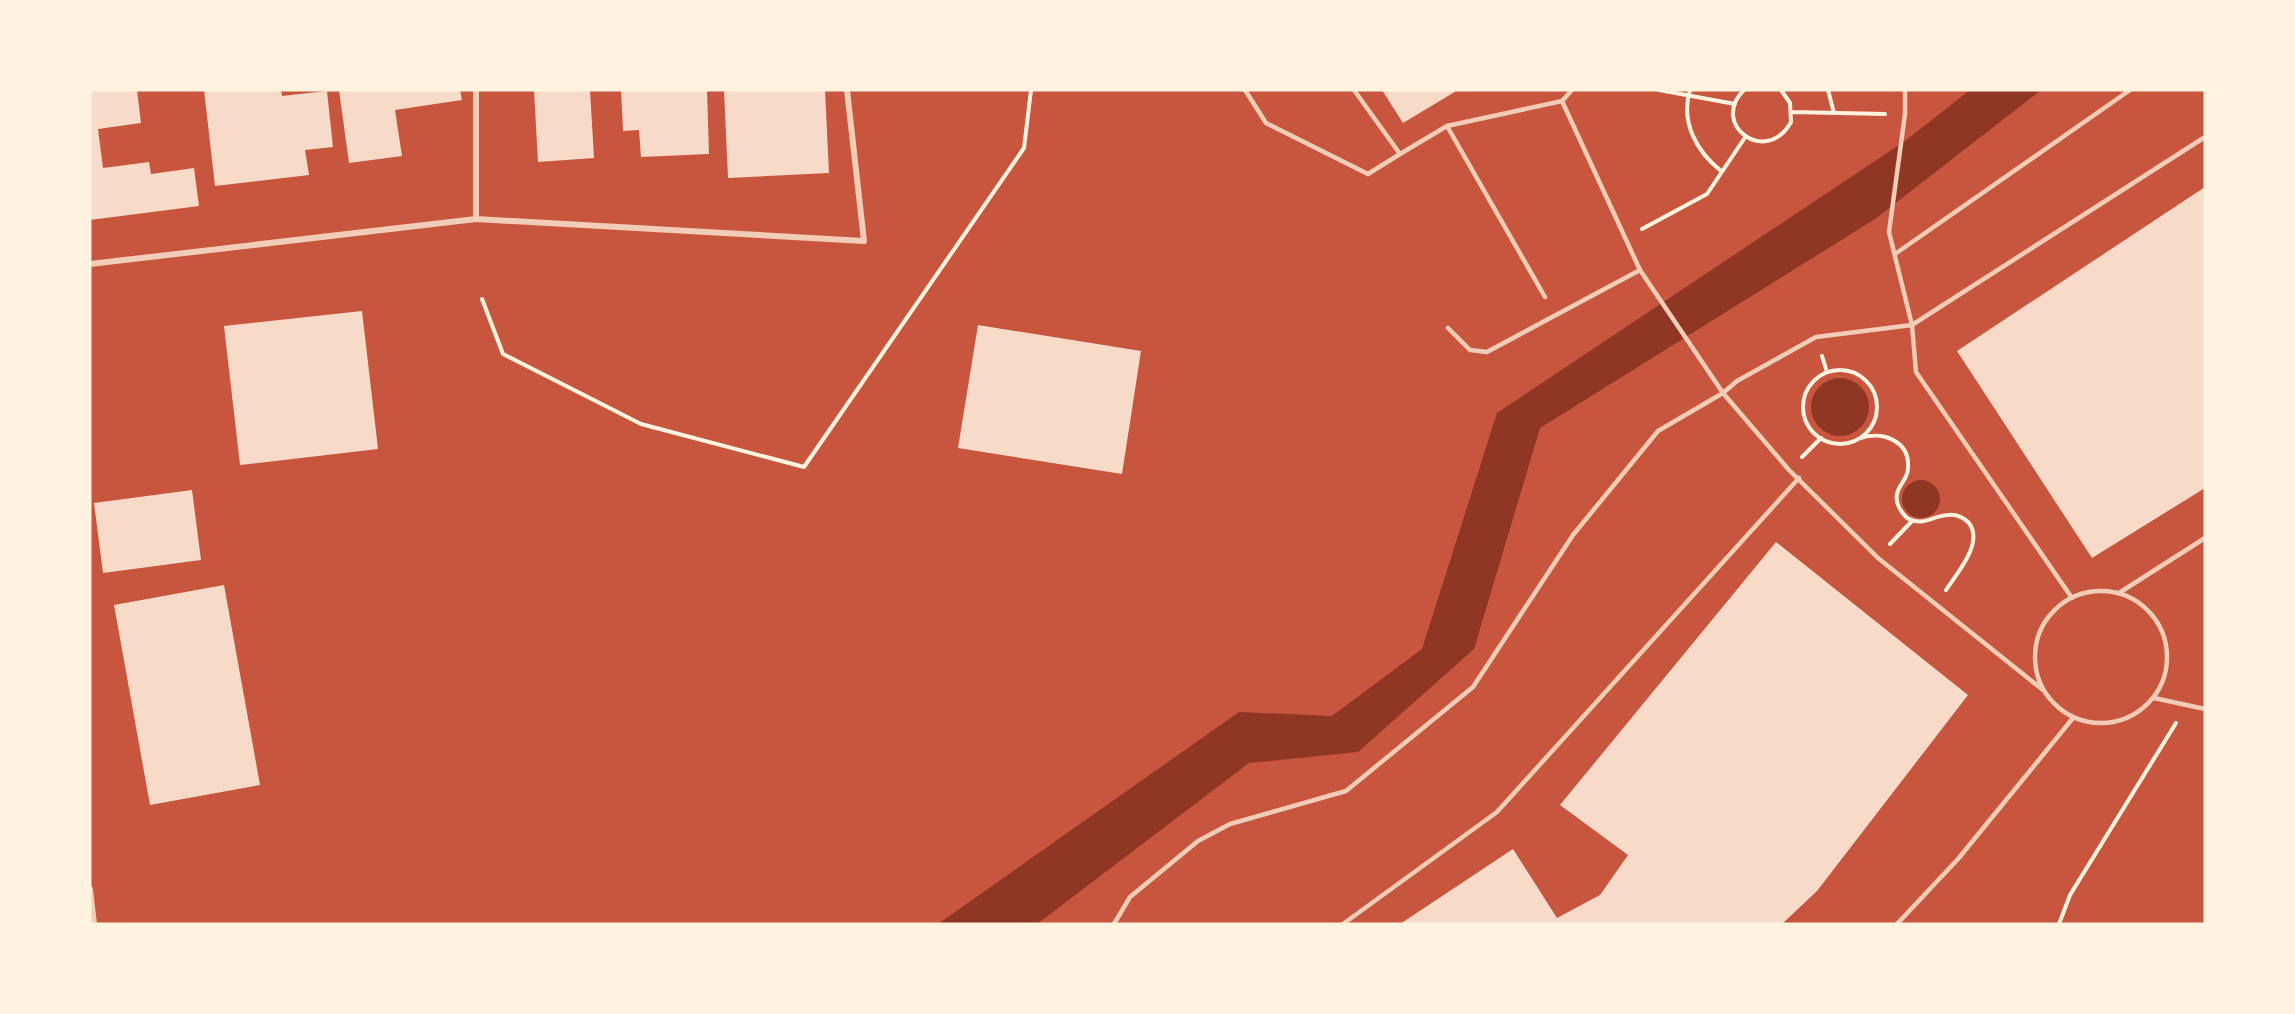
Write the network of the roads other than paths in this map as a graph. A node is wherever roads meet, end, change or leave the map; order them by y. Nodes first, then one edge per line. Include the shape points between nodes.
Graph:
1 (476, 90) edge
2 (847, 90) edge
3 (1245, 90) edge
4 (1354, 90) edge
5 (1572, 90) edge
6 (1905, 90) edge
7 (2130, 90) edge
8 (1562, 101) junction
9 (1447, 126) junction
10 (2205, 137) edge
11 (1400, 154) junction
12 (476, 219) junction
13 (1894, 254) junction
14 (90, 264) edge
15 (1640, 270) junction
16 (1545, 297) dead end
17 (1912, 325) junction
18 (1448, 328) dead end
19 (1723, 393) junction
20 (1799, 478) junction
21 (2205, 538) edge
22 (2119, 593) junction
23 (2072, 598) junction
24 (2043, 690) junction
25 (2154, 698) junction
26 (2205, 709) edge
27 (2073, 718) junction
28 (90, 889) edge
29 (94, 924) edge
30 (1114, 924) edge
31 (1343, 924) edge
32 (1897, 924) edge

1 - 12 street
2 - 12 street via 864,241
3 - 11 lane via 1266,123 1368,174
4 - 11 lane
5 - 8 lane
6 - 13 lane via 1889,232
7 - 13 lane
8 - 9 lane
8 - 15 lane
9 - 11 lane
9 - 16 lane
10 - 17 lane
12 - 14 street
13 - 17 lane
15 - 18 lane via 1487,352 1470,350
15 - 19 lane
17 - 19 lane via 1816,337 1737,381
17 - 23 lane via 1916,372
19 - 20 lane
19 - 30 lane via 1658,431 1573,535 1473,687 1346,791 1230,824 1198,841 1130,897
20 - 24 lane via 1878,558
20 - 31 lane via 1497,812
21 - 22 lane
22 - 23 lane via 2087,592
22 - 25 lane via 2146,607 2163,632 2167,666
23 - 24 lane via 2054,610 2041,628 2035,648 2035,670
24 - 27 lane
25 - 26 lane
25 - 27 lane via 2138,713 2117,722 2095,724
27 - 32 lane via 1958,860
28 - 29 street

